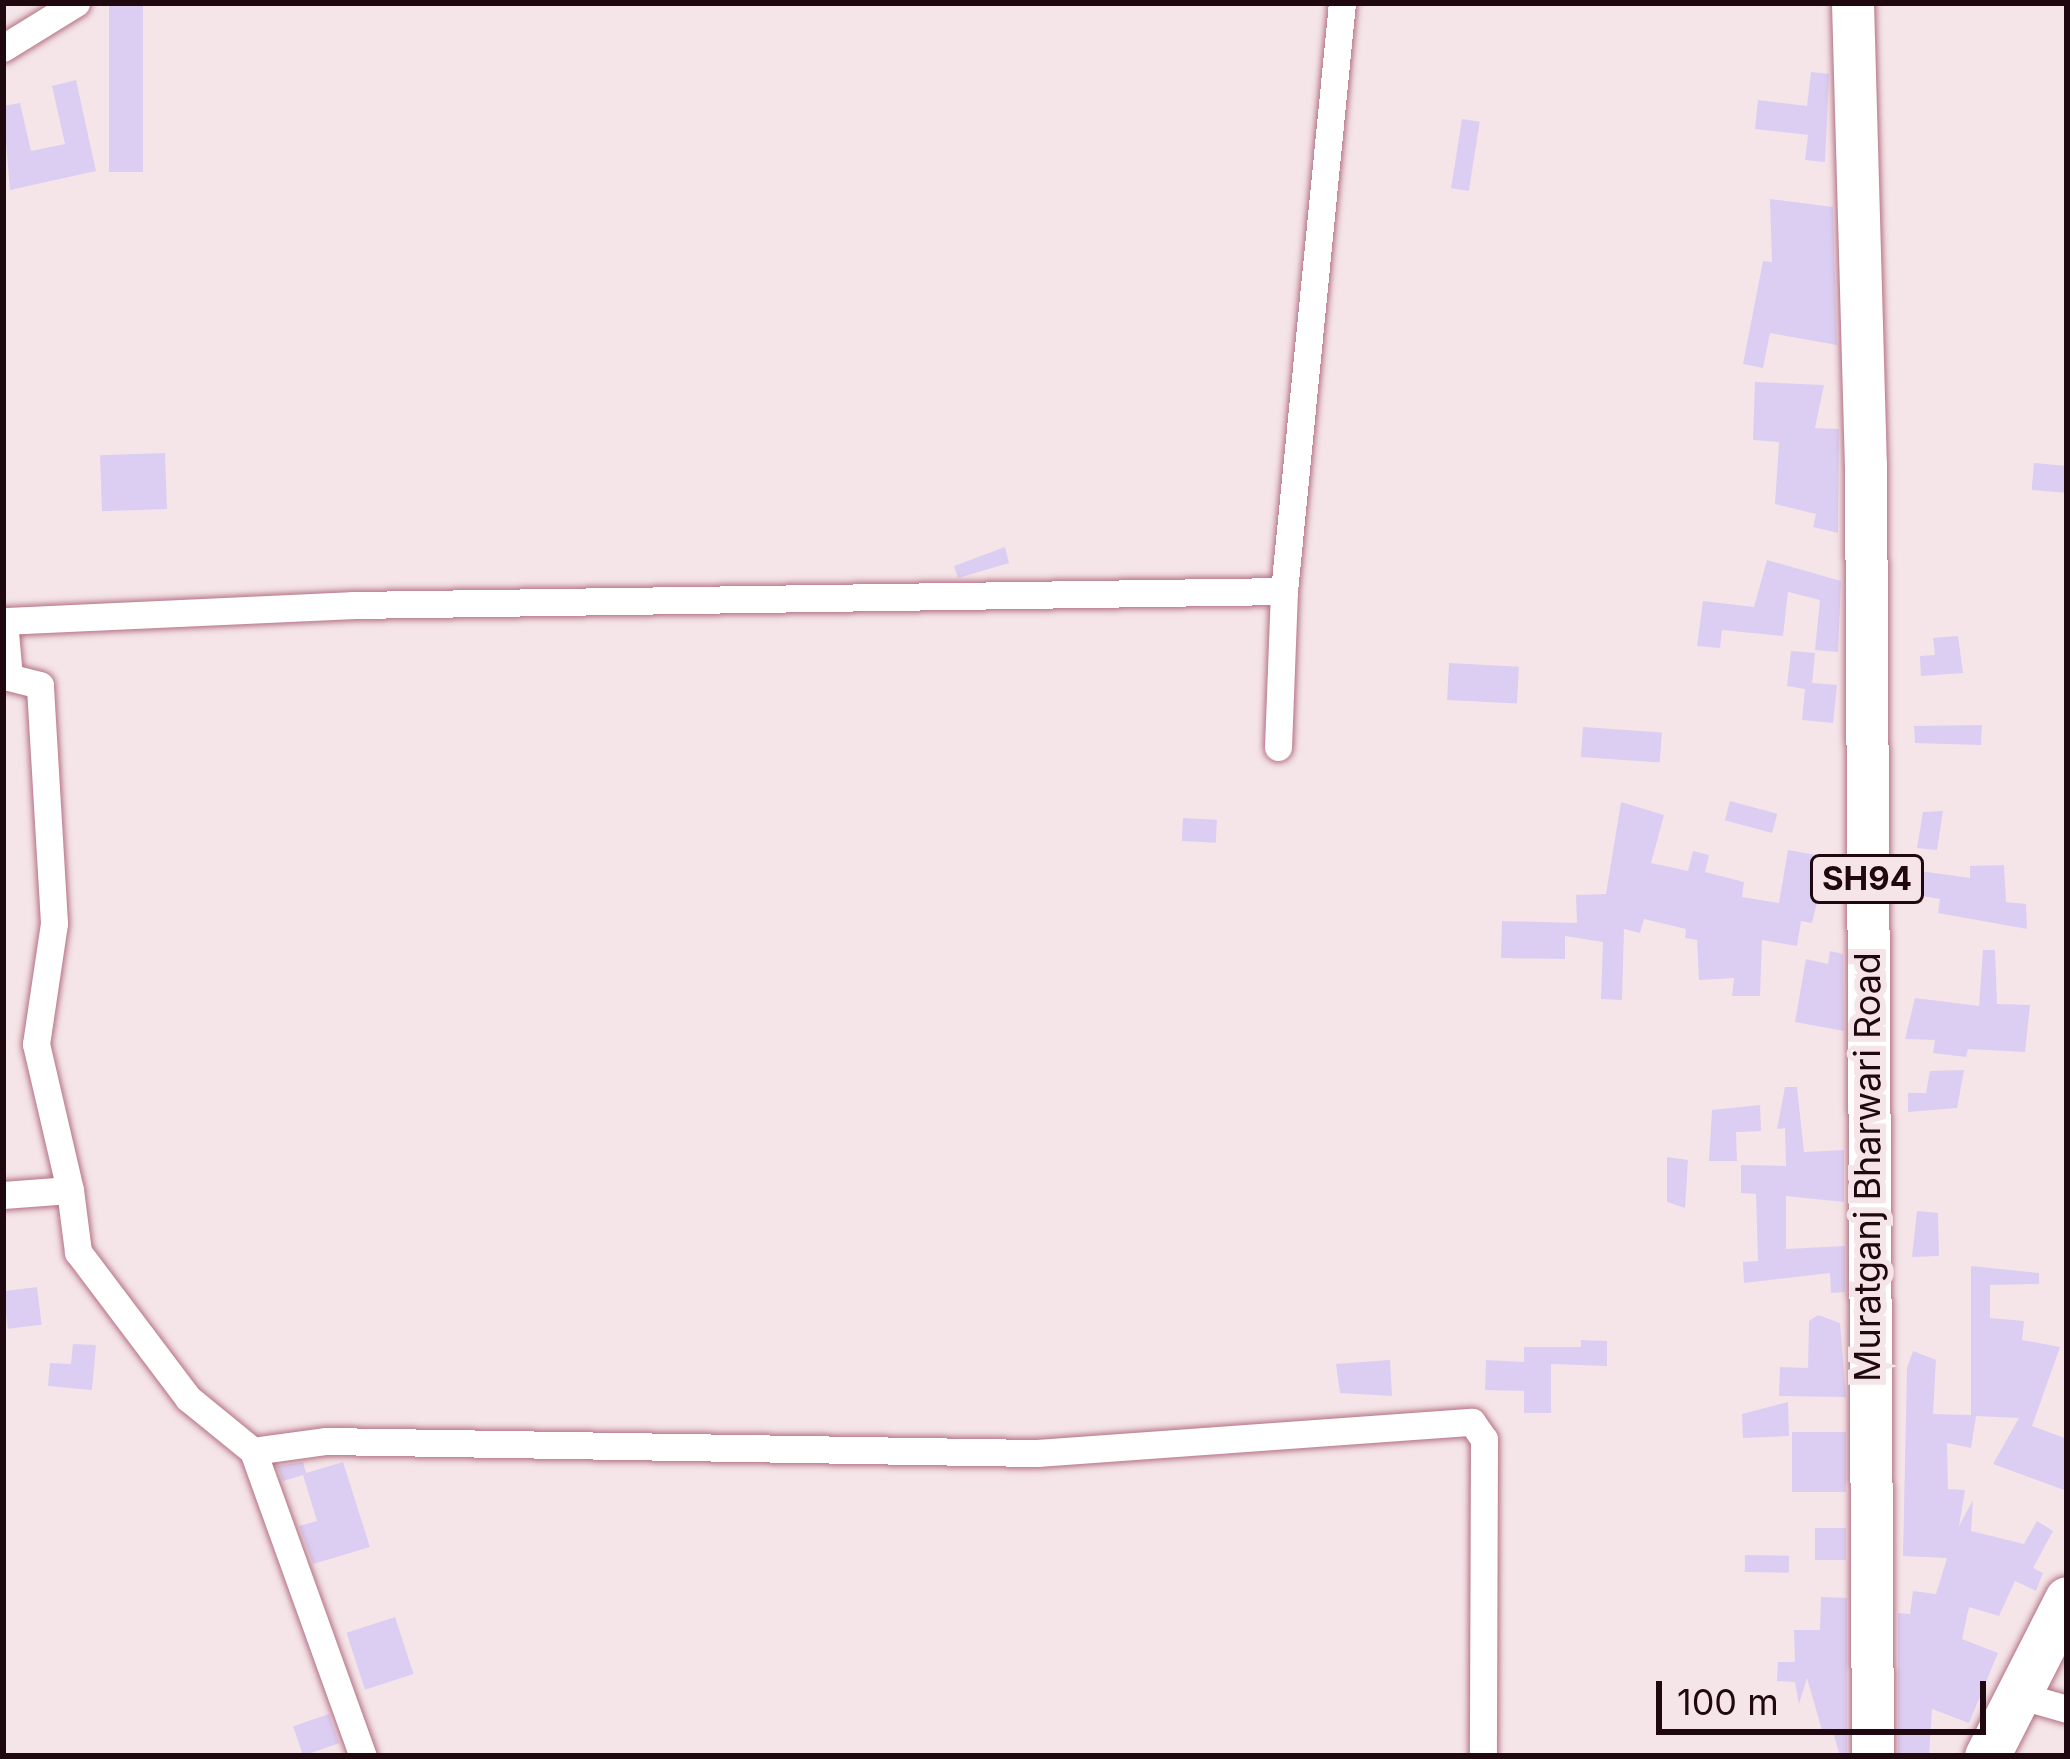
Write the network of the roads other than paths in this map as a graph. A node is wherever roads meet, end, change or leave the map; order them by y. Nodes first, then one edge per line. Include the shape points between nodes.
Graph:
1 (76, 3) edge
2 (1342, 3) edge
3 (1859, 5) edge
4 (3, 48) edge
5 (1284, 591) junction
6 (1278, 747) dead end
7 (70, 1190) junction
8 (3, 1196) edge
9 (253, 1451) junction
10 (2067, 1598) edge
11 (2067, 1657) edge
12 (2043, 1702) edge
13 (363, 1756) edge
14 (1483, 1756) edge
15 (1873, 1756) edge
16 (1987, 1756) edge
17 (2015, 1756) edge

1 - 4 street
2 - 5 street
3 - 15 main road, Muratganj Bharwari Road / SH94
5 - 6 street
5 - 7 street via 353,604 4,621 10,677 40,685 54,923 36,1044
7 - 8 street
7 - 9 street via 78,1252 188,1398
9 - 13 street
9 - 14 street via 326,1441 1036,1453 1472,1422 1484,1439
10 - 12 highway
11 - 12 highway
12 - 16 highway
12 - 17 highway

